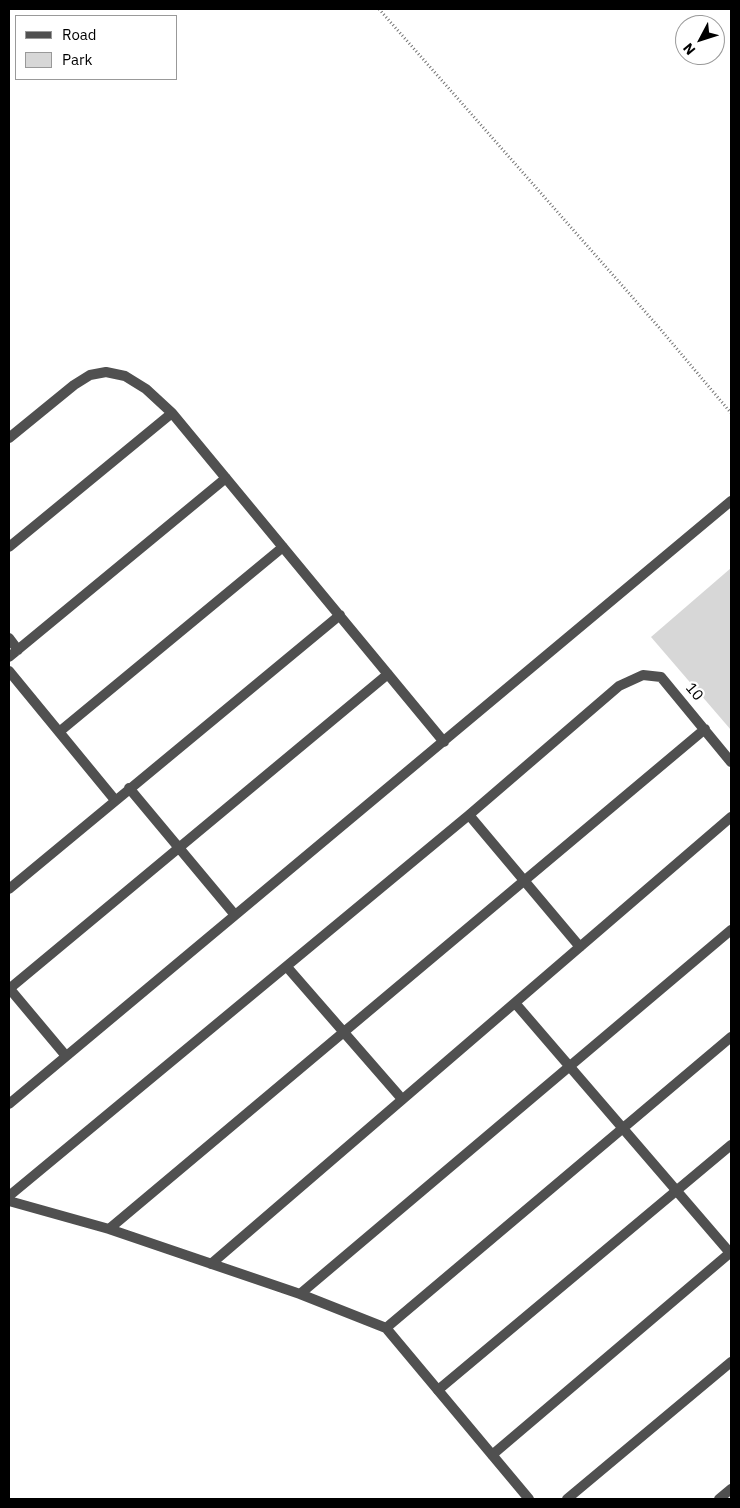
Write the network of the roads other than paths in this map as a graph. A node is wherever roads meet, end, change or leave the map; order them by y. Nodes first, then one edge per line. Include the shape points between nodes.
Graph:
1 (172, 413) junction
2 (9, 438) edge
3 (226, 478) junction
4 (731, 501) edge
5 (9, 547) edge
6 (283, 548) junction
7 (340, 615) junction
8 (9, 638) edge
9 (18, 650) junction
10 (9, 657) edge
11 (9, 671) edge
12 (388, 674) junction
13 (705, 729) junction
14 (60, 732) junction
15 (444, 742) junction
16 (731, 762) edge
17 (129, 788) junction
18 (115, 800) junction
19 (469, 815) junction
20 (731, 817) edge
21 (178, 847) junction
22 (525, 880) junction
23 (9, 889) edge
24 (234, 914) junction
25 (731, 930) edge
26 (580, 947) junction
27 (287, 967) junction
28 (9, 989) edge
29 (515, 1002) junction
30 (344, 1031) junction
31 (731, 1037) edge
32 (66, 1056) junction
33 (569, 1066) junction
34 (402, 1100) junction
35 (9, 1104) edge
36 (622, 1129) junction
37 (731, 1144) edge
38 (676, 1190) junction
39 (9, 1196) edge
40 (9, 1201) edge
41 (109, 1228) junction
42 (731, 1253) edge
43 (211, 1264) junction
44 (300, 1294) junction
45 (386, 1328) junction
46 (731, 1362) edge
47 (438, 1390) junction
48 (492, 1455) junction
49 (731, 1489) edge
50 (529, 1499) edge
51 (567, 1499) edge
52 (719, 1499) edge

1 - 2 street via 146,389 125,376 106,372 90,375 74,385
1 - 3 street
1 - 5 street
3 - 6 street
3 - 9 street
4 - 15 street
6 - 7 street
6 - 14 street
7 - 12 street
7 - 17 street
8 - 9 street
9 - 10 street
11 - 14 street
12 - 15 street
12 - 21 street
13 - 16 street, 10
13 - 19 street, 10 via 660,677 643,675 619,686
13 - 22 street
14 - 18 street
15 - 24 street
17 - 18 street
17 - 21 street
18 - 23 street
19 - 22 street
19 - 27 street, 10
20 - 26 street
21 - 24 street
21 - 28 street
22 - 26 street
22 - 30 street
24 - 32 street
25 - 33 street
26 - 29 street
27 - 30 street
27 - 39 street, 10
28 - 32 street
29 - 33 street
29 - 34 street
30 - 34 street
30 - 41 street
31 - 36 street
32 - 35 street
33 - 36 street
33 - 44 street
34 - 43 street
36 - 38 street
36 - 45 street
37 - 38 street
38 - 42 street
38 - 47 street
40 - 41 street
41 - 43 street
42 - 48 street
43 - 44 street
44 - 45 street
45 - 47 street
46 - 51 street
47 - 48 street
48 - 50 street
49 - 52 street

